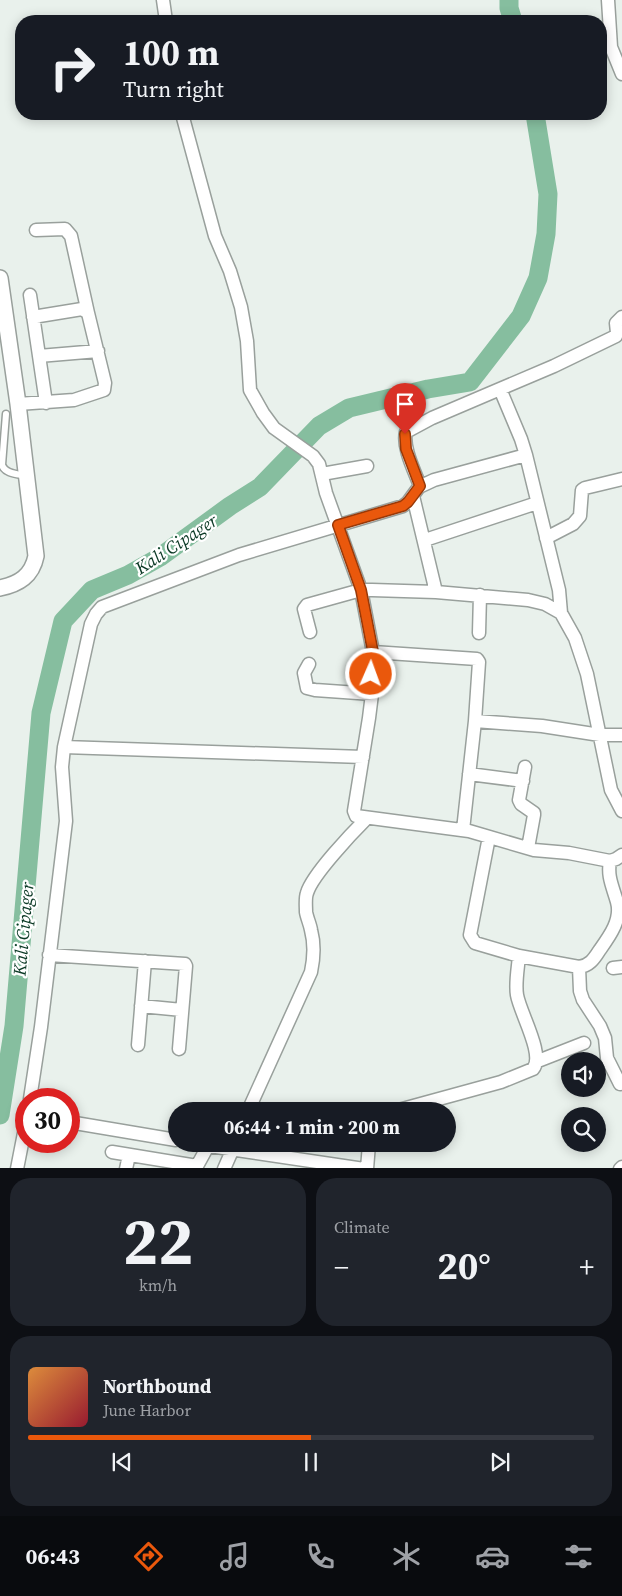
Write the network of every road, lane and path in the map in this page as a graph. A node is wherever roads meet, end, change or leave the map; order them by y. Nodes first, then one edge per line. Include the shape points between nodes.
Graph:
1 (166, 0) edge
2 (608, 0) edge
3 (166, 15) edge
4 (622, 74) edge
5 (184, 120) edge
6 (36, 230) dead end
7 (0, 278) edge
8 (30, 295) dead end
9 (88, 312) junction
10 (33, 317) junction
11 (622, 317) edge
12 (98, 351) junction
13 (39, 356) junction
14 (500, 389) junction
15 (46, 403) junction
16 (18, 404) junction
17 (6, 414) dead end
18 (1, 452) edge
19 (526, 455) junction
20 (367, 466) dead end
21 (322, 474) junction
22 (27, 477) junction
23 (622, 480) edge
24 (416, 491) junction
25 (537, 503) junction
26 (338, 525) junction
27 (546, 538) junction
28 (425, 540) junction
29 (0, 588) edge
30 (361, 590) junction
31 (436, 592) junction
32 (480, 595) junction
33 (561, 613) junction
34 (310, 632) dead end
35 (479, 633) dead end
36 (373, 652) junction
37 (309, 664) dead end
38 (372, 694) junction
39 (475, 721) junction
40 (600, 734) junction
41 (622, 735) edge
42 (64, 747) junction
43 (363, 757) junction
44 (525, 767) dead end
45 (469, 774) junction
46 (522, 781) junction
47 (622, 811) edge
48 (367, 818) junction
49 (463, 830) junction
50 (489, 837) junction
51 (528, 848) junction
52 (622, 855) edge
53 (610, 860) junction
54 (49, 955) junction
55 (519, 956) junction
56 (145, 961) junction
57 (579, 967) junction
58 (141, 1006) junction
59 (182, 1010) junction
60 (584, 1043) dead end
61 (138, 1045) dead end
62 (179, 1049) dead end
63 (538, 1061) junction
64 (621, 1085) edge
65 (32, 1088) edge
66 (252, 1102) edge
67 (428, 1102) edge
68 (80, 1124) edge
69 (168, 1139) edge
70 (112, 1152) dead end
71 (200, 1152) edge
72 (231, 1152) edge
73 (269, 1152) edge
74 (368, 1152) edge
75 (20, 1153) edge
76 (129, 1155) junction
77 (140, 1163) edge
78 (181, 1166) edge
79 (17, 1168) edge
80 (126, 1168) edge
81 (224, 1168) edge
82 (365, 1168) edge

1 - 3 street
2 - 4 street via 611,47
5 - 21 street via 215,236 241,307 250,390 274,428 313,456
6 - 9 street via 65,229 71,236
7 - 16 street
8 - 10 street
9 - 10 street via 82,309
9 - 12 street
10 - 13 street
11 - 14 street via 616,323 616,336
12 - 13 street
12 - 15 street via 106,383 104,390 74,400
13 - 15 street
14 - 19 street
14 - 24 street via 406,432 404,439
15 - 16 street
16 - 22 street
17 - 18 lane
18 - 22 lane via 4,469
19 - 24 street via 449,475
19 - 25 street
20 - 21 street
21 - 26 street
22 - 29 street via 36,547 34,566 21,581
23 - 27 street via 582,490 580,516
24 - 26 street via 403,506
24 - 28 street
25 - 27 street
25 - 28 street
26 - 30 street
26 - 42 street via 239,555 102,607 91,624
27 - 33 street via 559,590
28 - 31 street
30 - 31 street
30 - 34 street via 307,605 304,608
30 - 36 street
31 - 32 street
32 - 33 street via 528,600 545,604
32 - 35 street
33 - 40 street via 575,638 587,674
36 - 38 street
36 - 39 street via 477,659
37 - 38 street via 304,673 306,688
38 - 43 street
39 - 40 street
39 - 45 street
40 - 41 street
40 - 47 street via 611,790
42 - 43 street
42 - 54 street via 62,767 66,821
43 - 48 street via 354,811 356,816
44 - 46 street
45 - 46 street
45 - 49 street
46 - 51 street via 519,800 534,813
48 - 49 street
48 - 66 street via 328,862 307,893 314,958 311,972
49 - 50 street
50 - 51 street
50 - 55 street via 470,935 475,943
51 - 53 street
52 - 53 street
53 - 57 street via 609,878 618,903 618,918 592,962
54 - 56 street
54 - 65 street
55 - 57 street
55 - 63 street via 517,994
56 - 58 street
56 - 59 street via 185,964
57 - 64 street via 583,1000 600,1026 607,1058
58 - 59 street
58 - 61 street
59 - 62 street
60 - 63 street
63 - 67 street via 533,1069 501,1082
68 - 69 street
70 - 76 street
71 - 78 street via 197,1166
72 - 81 street
73 - 82 street
74 - 82 street
75 - 79 street
76 - 77 street
76 - 80 street
77 - 78 street

